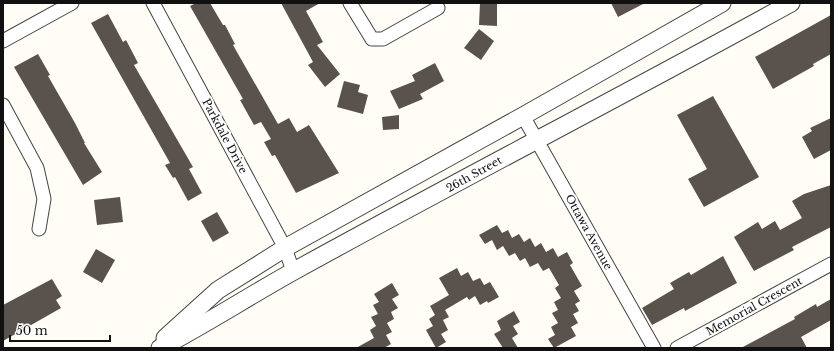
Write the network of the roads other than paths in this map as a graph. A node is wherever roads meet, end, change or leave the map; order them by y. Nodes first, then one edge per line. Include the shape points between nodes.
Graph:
1 (72, 3) edge
2 (153, 3) edge
3 (350, 3) edge
4 (722, 3) edge
5 (791, 3) edge
6 (438, 8) dead end
7 (3, 41) edge
8 (3, 104) edge
9 (523, 116) junction
10 (536, 140) junction
11 (39, 229) dead end
12 (285, 248) junction
13 (831, 264) edge
14 (293, 271) junction
15 (154, 348) edge
16 (160, 348) edge
17 (654, 348) edge
18 (677, 348) edge

1 - 7 street
2 - 12 street, Parkdale Drive
3 - 6 street via 372,39 383,39
4 - 9 street
5 - 10 street, 26th Street via 639,87
8 - 11 street via 37,168 44,199
9 - 10 street, Ottawa Avenue
9 - 12 street
10 - 14 street, 26th Street
10 - 17 street, Ottawa Avenue
12 - 14 street, Parkdale Drive
12 - 15 street via 218,290
13 - 18 street, Memorial Crescent
14 - 16 street, 26th Street

